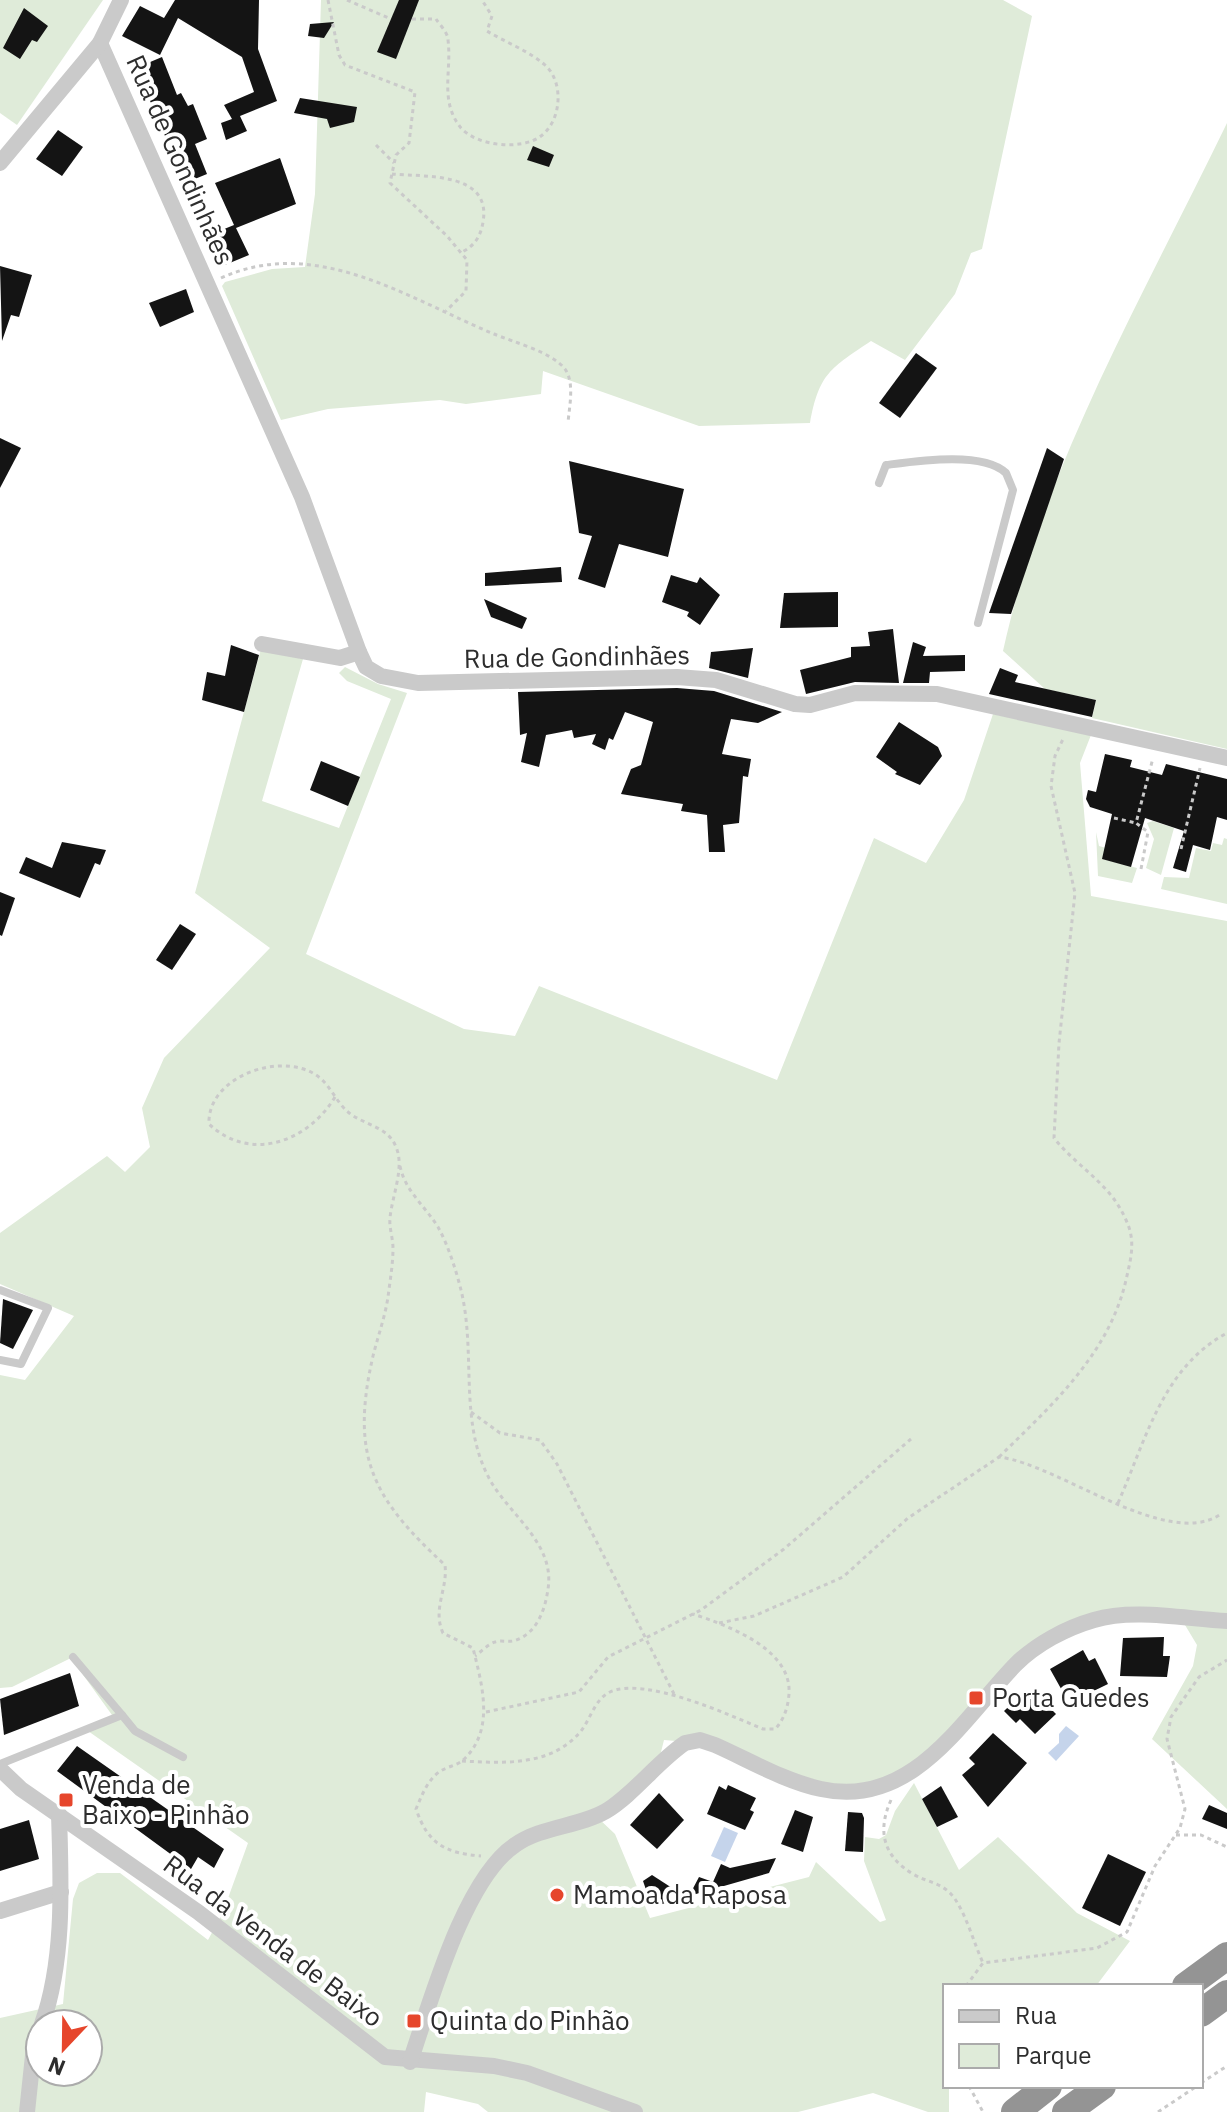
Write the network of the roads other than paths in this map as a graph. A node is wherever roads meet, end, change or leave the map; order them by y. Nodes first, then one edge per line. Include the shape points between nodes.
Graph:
1 (121, 0) edge
2 (100, 43) junction
3 (0, 163) edge
4 (879, 483) dead end
5 (978, 623) dead end
6 (262, 644) dead end
7 (359, 652) junction
8 (1227, 758) edge
9 (0, 1290) edge
10 (0, 1360) edge
11 (1227, 1621) edge
12 (73, 1657) dead end
13 (122, 1715) junction
14 (183, 1757) dead end
15 (0, 1767) edge
16 (59, 1814) junction
17 (61, 1892) junction
18 (0, 1911) edge
19 (1227, 1956) edge
20 (1189, 1984) edge
21 (1227, 1994) edge
22 (48, 2008) edge
23 (1203, 2012) edge
24 (410, 2062) junction
25 (30, 2088) edge
26 (1099, 2088) edge
27 (27, 2112) edge
28 (635, 2112) edge
29 (1066, 2112) edge

1 - 2 street
2 - 3 street
2 - 7 street, Rua de Gondinhães via 302,497
4 - 5 lane via 886,465 923,461 979,462 1006,473 1013,490
6 - 7 street via 330,657
7 - 8 street, Rua de Gondinhães via 366,667 381,676 418,683 677,677 716,680 795,704 855,693 937,694
9 - 10 lane via 48,1308 21,1364
11 - 24 street via 1126,1616 1068,1629 1017,1664 940,1750 904,1776 855,1791 822,1789 700,1740 685,1743 607,1810 526,1838 500,1857 471,1901
12 - 13 lane
13 - 14 lane via 135,1731
13 - 15 lane
15 - 16 street, Rua da Venda de Baixo via 21,1789
16 - 17 street
16 - 24 street, Rua da Venda de Baixo via 198,1912 385,2057
17 - 18 street
17 - 22 street
19 - 20 highway
21 - 23 highway
24 - 28 street, Rua da Venda de Baixo via 527,2073
25 - 27 street
26 - 29 highway

